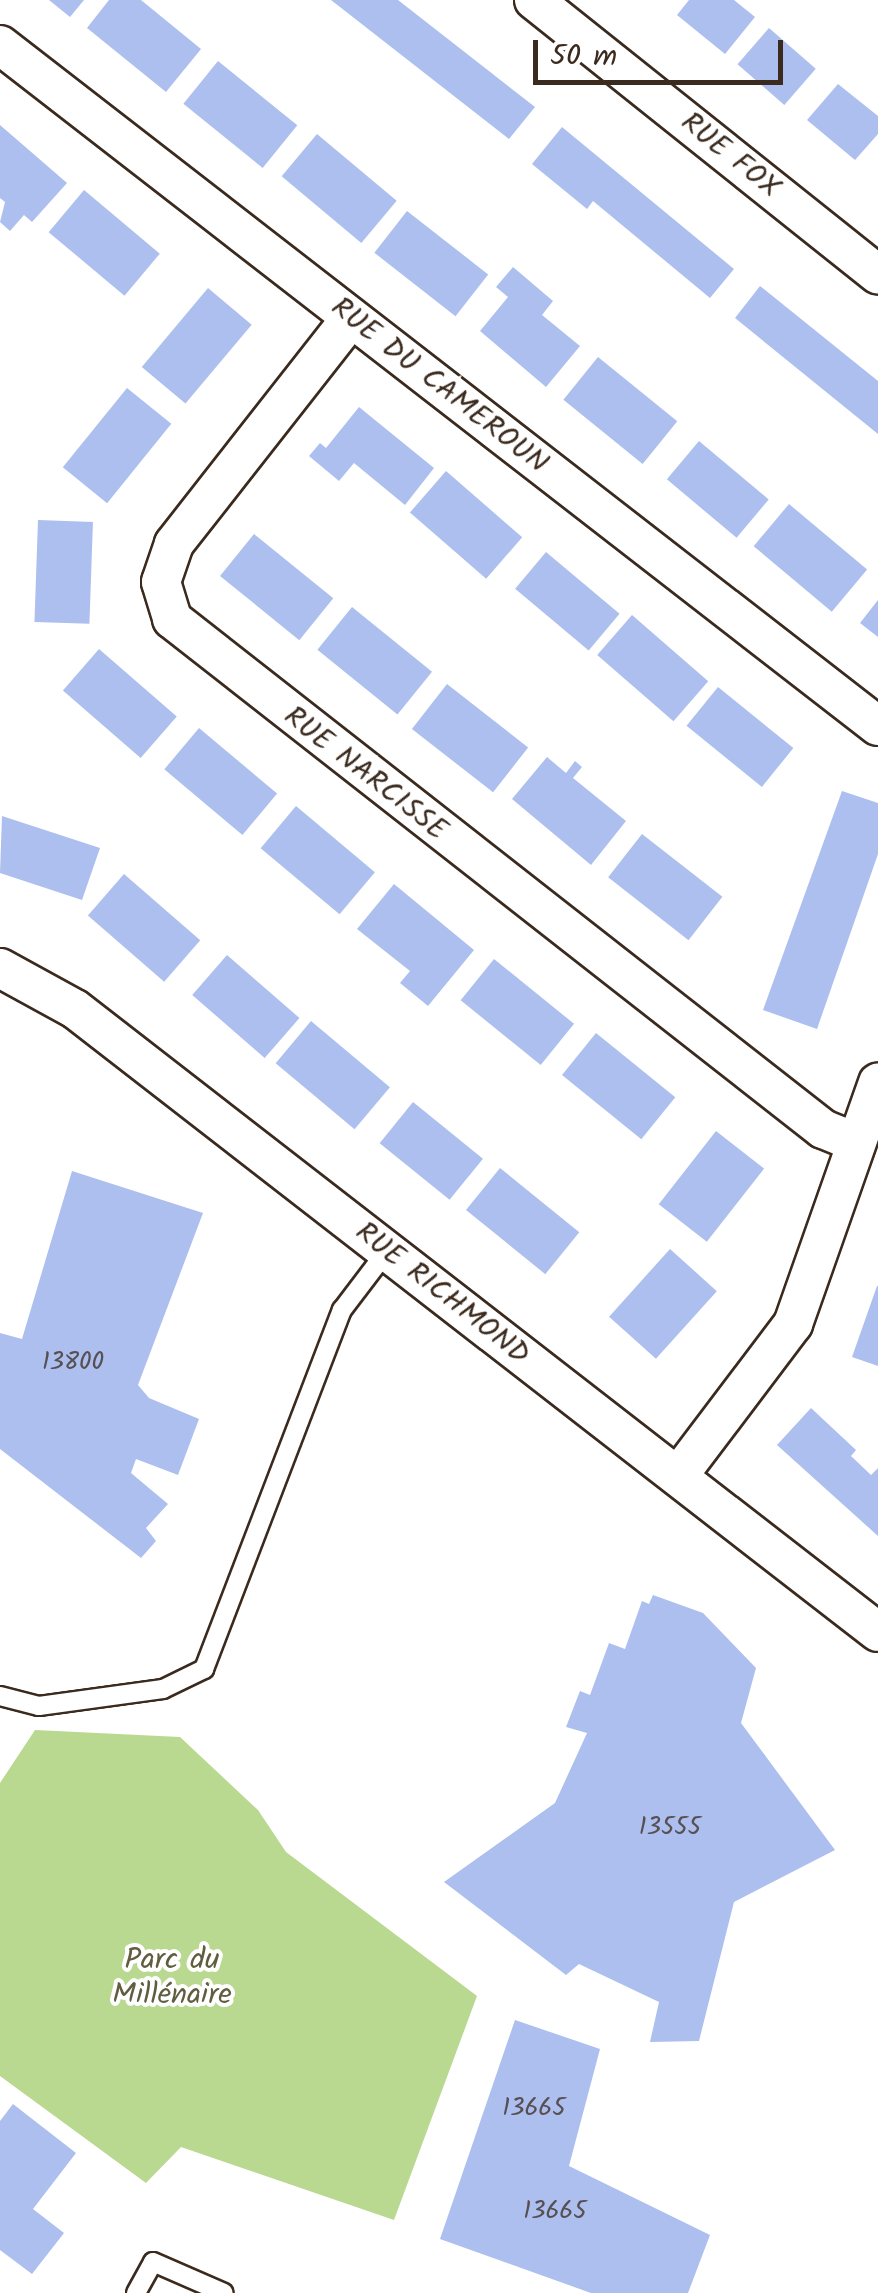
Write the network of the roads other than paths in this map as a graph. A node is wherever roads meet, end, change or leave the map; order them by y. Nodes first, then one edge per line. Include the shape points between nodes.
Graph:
1 (534, 0) edge
2 (0, 45) edge
3 (878, 275) edge
4 (350, 318) junction
5 (878, 726) edge
6 (0, 968) edge
7 (878, 1082) edge
8 (856, 1142) junction
9 (386, 1252) junction
10 (678, 1476) junction
11 (878, 1632) edge
12 (0, 1696) edge
13 (136, 2293) edge
14 (224, 2293) edge

1 - 3 street, RUE FOX
2 - 4 street, RUE DU CAMEROUN
4 - 5 street, RUE DU CAMEROUN
4 - 8 street, RUE NARCISSE via 174,544 161,582 172,619 823,1129
6 - 9 street, RUE RICHMOND via 56,994
7 - 8 street
8 - 10 street via 792,1324
9 - 10 street, RUE RICHMOND
9 - 12 lane via 342,1310 204,1669 163,1689 39,1706
10 - 11 street, RUE RICHMOND
13 - 14 lane via 153,2262

